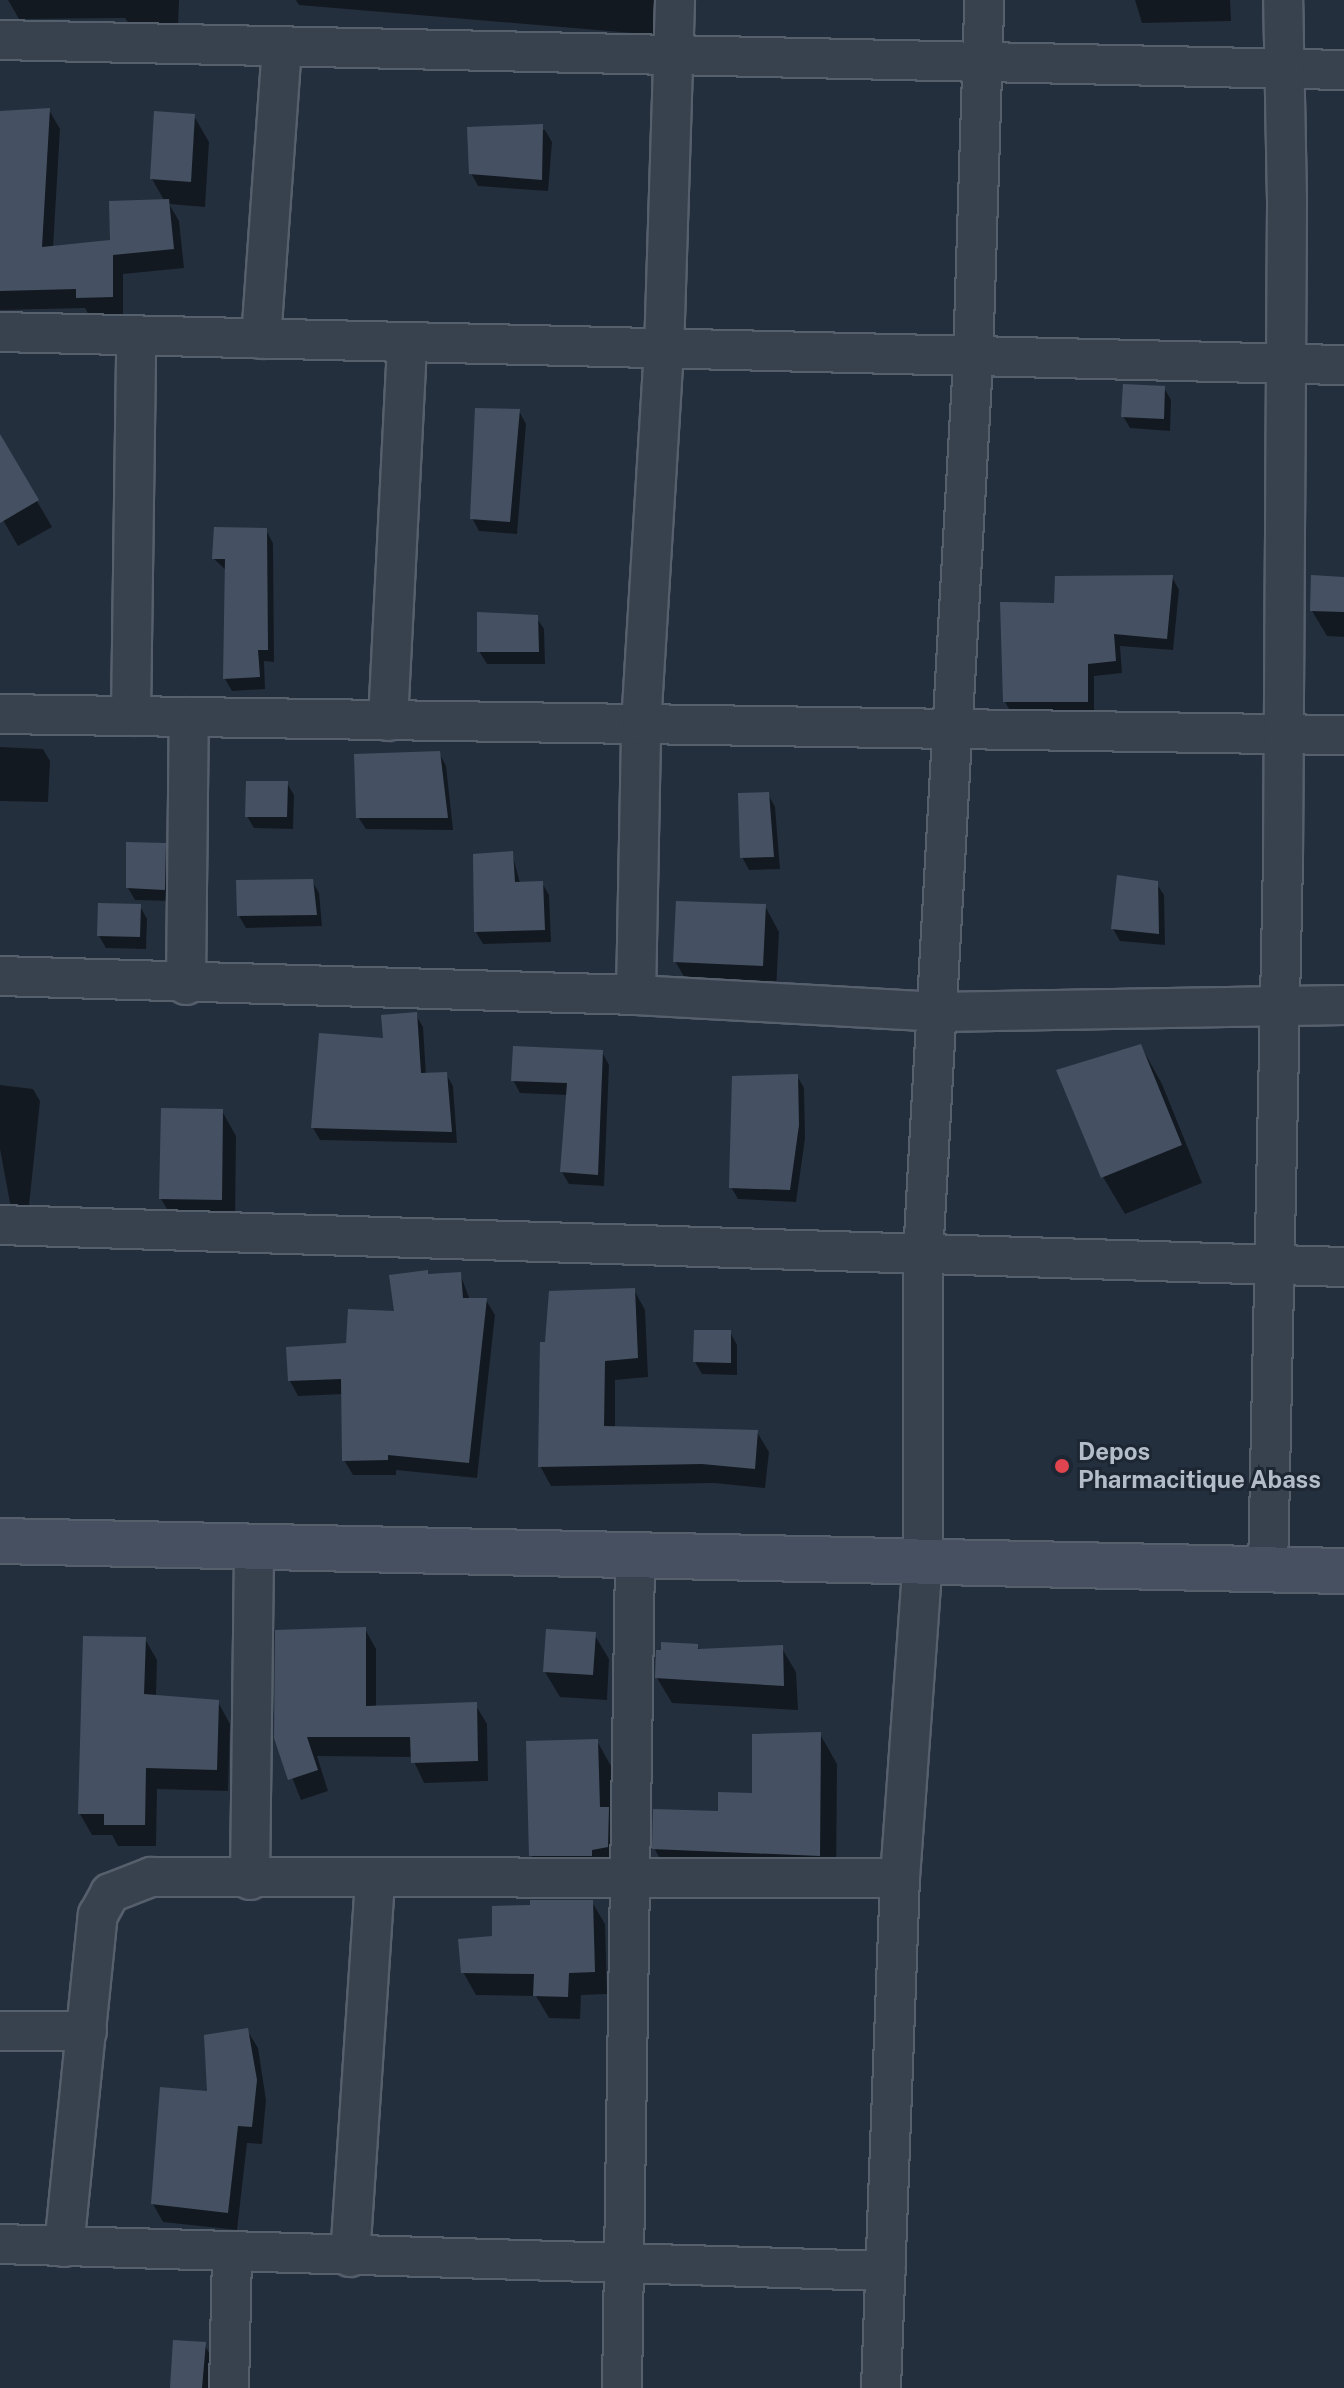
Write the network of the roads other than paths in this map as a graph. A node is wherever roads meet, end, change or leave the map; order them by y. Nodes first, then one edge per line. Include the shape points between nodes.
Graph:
1 (675, 0) edge
2 (984, 0) edge
3 (1283, 0) edge
4 (0, 40) edge
5 (282, 47) junction
6 (674, 55) junction
7 (983, 64) junction
8 (1283, 68) junction
9 (1344, 70) edge
10 (0, 332) edge
11 (136, 336) junction
12 (261, 339) junction
13 (407, 344) junction
14 (664, 351) junction
15 (973, 360) junction
16 (1285, 365) junction
17 (1344, 365) edge
18 (0, 714) edge
19 (131, 716) junction
20 (189, 717) junction
21 (388, 721) junction
22 (641, 725) junction
23 (951, 729) junction
24 (1283, 734) junction
25 (1344, 735) edge
26 (0, 976) edge
27 (186, 985) junction
28 (636, 995) junction
29 (1277, 1005) junction
30 (1344, 1005) edge
31 (938, 1012) junction
32 (0, 1225) edge
33 (923, 1255) junction
34 (1276, 1266) junction
35 (1344, 1267) edge
36 (0, 1541) edge
37 (254, 1548) junction
38 (635, 1556) junction
39 (923, 1559) junction
40 (1268, 1570) junction
41 (1344, 1571) edge
42 (628, 1878) junction
43 (900, 1878) junction
44 (375, 1879) junction
45 (250, 1880) junction
46 (0, 2031) edge
47 (87, 2031) junction
48 (0, 2244) edge
49 (64, 2247) junction
50 (232, 2253) junction
51 (350, 2257) junction
52 (624, 2264) junction
53 (886, 2271) junction
54 (229, 2388) edge
55 (622, 2388) edge
56 (881, 2388) edge

1 - 6 street
2 - 7 street
3 - 8 street
4 - 5 street
5 - 6 street
5 - 12 street
6 - 7 street
6 - 14 street
7 - 8 street
7 - 15 street
8 - 9 street
8 - 16 street
10 - 11 street
11 - 12 street
11 - 19 street
12 - 13 street
13 - 14 street
13 - 21 street
14 - 15 street
14 - 22 street
15 - 16 street
15 - 23 street
16 - 17 street
16 - 24 street
18 - 19 street
19 - 20 street
20 - 21 street
20 - 27 street
21 - 22 street
22 - 23 street
22 - 28 street
23 - 24 street
23 - 31 street
24 - 25 street
24 - 29 street
26 - 27 street
27 - 28 street
28 - 31 street
29 - 30 street
29 - 31 street
29 - 34 street
31 - 33 street
32 - 33 street
33 - 34 street
33 - 39 street
34 - 35 street
34 - 40 street
36 - 37 main road
37 - 38 main road
37 - 45 street
38 - 39 main road
38 - 42 street
39 - 40 main road
39 - 43 street
40 - 41 main road
42 - 43 street
42 - 44 street
42 - 52 street
43 - 53 street
44 - 45 street
44 - 51 street
45 - 47 street via 151,1877 110,1893 98,1915
46 - 47 street
47 - 49 street
48 - 49 street
49 - 50 street
50 - 51 street
50 - 54 street
51 - 52 street
52 - 53 street
52 - 55 street
53 - 56 street

